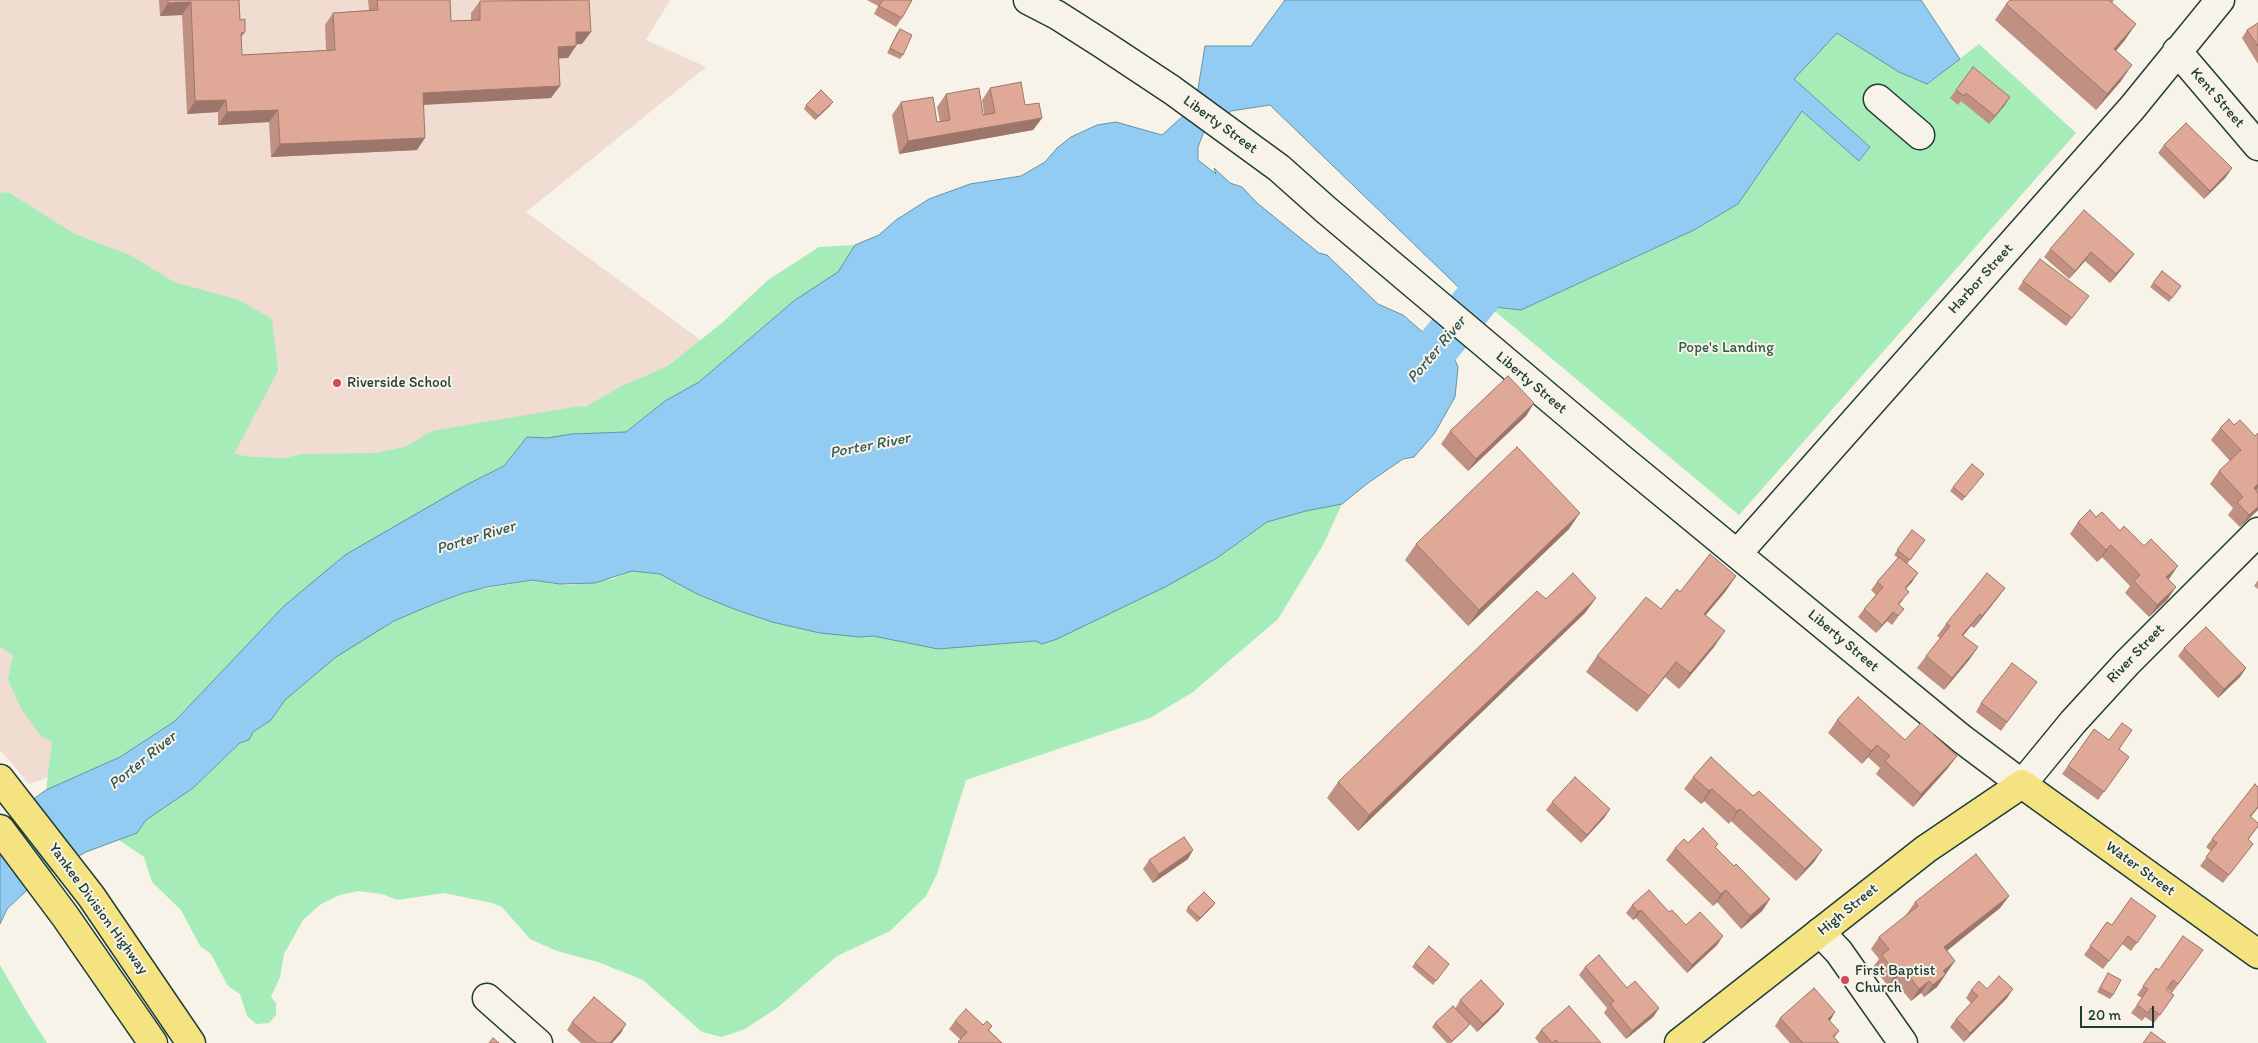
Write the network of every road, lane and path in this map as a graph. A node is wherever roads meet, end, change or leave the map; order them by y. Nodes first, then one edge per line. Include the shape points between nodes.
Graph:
1 (1028, 0) edge
2 (2220, 0) edge
3 (2177, 51) junction
4 (1878, 100) dead end
5 (1920, 135) dead end
6 (2258, 146) edge
7 (2258, 532) edge
8 (1737, 554) junction
9 (1, 781) edge
10 (2022, 784) junction
11 (0, 829) edge
12 (1820, 932) junction
13 (2258, 954) edge
14 (136, 961) junction
15 (487, 998) dead end
16 (152, 1043) edge
17 (191, 1043) edge
18 (213, 1043) edge
19 (538, 1043) edge
20 (1679, 1043) edge
21 (1903, 1043) edge

1 - 8 street, Liberty Street via 1057,15 1172,90 1279,168
2 - 3 street, Harbor Street
3 - 6 street, Kent Street
3 - 8 street, Harbor Street via 2132,108
4 - 5 street
7 - 10 street, River Street via 2127,663
8 - 10 street, Liberty Street via 1962,739
9 - 14 main road, Yankee Division Highway via 91,896
10 - 12 main road, High Street via 1926,849
10 - 13 main road, Water Street
11 - 16 main road, Yankee Division Highway via 65,916
12 - 20 main road, High Street
12 - 21 street via 1839,952
14 - 17 main road, Yankee Division Highway
14 - 18 main road
15 - 19 street

